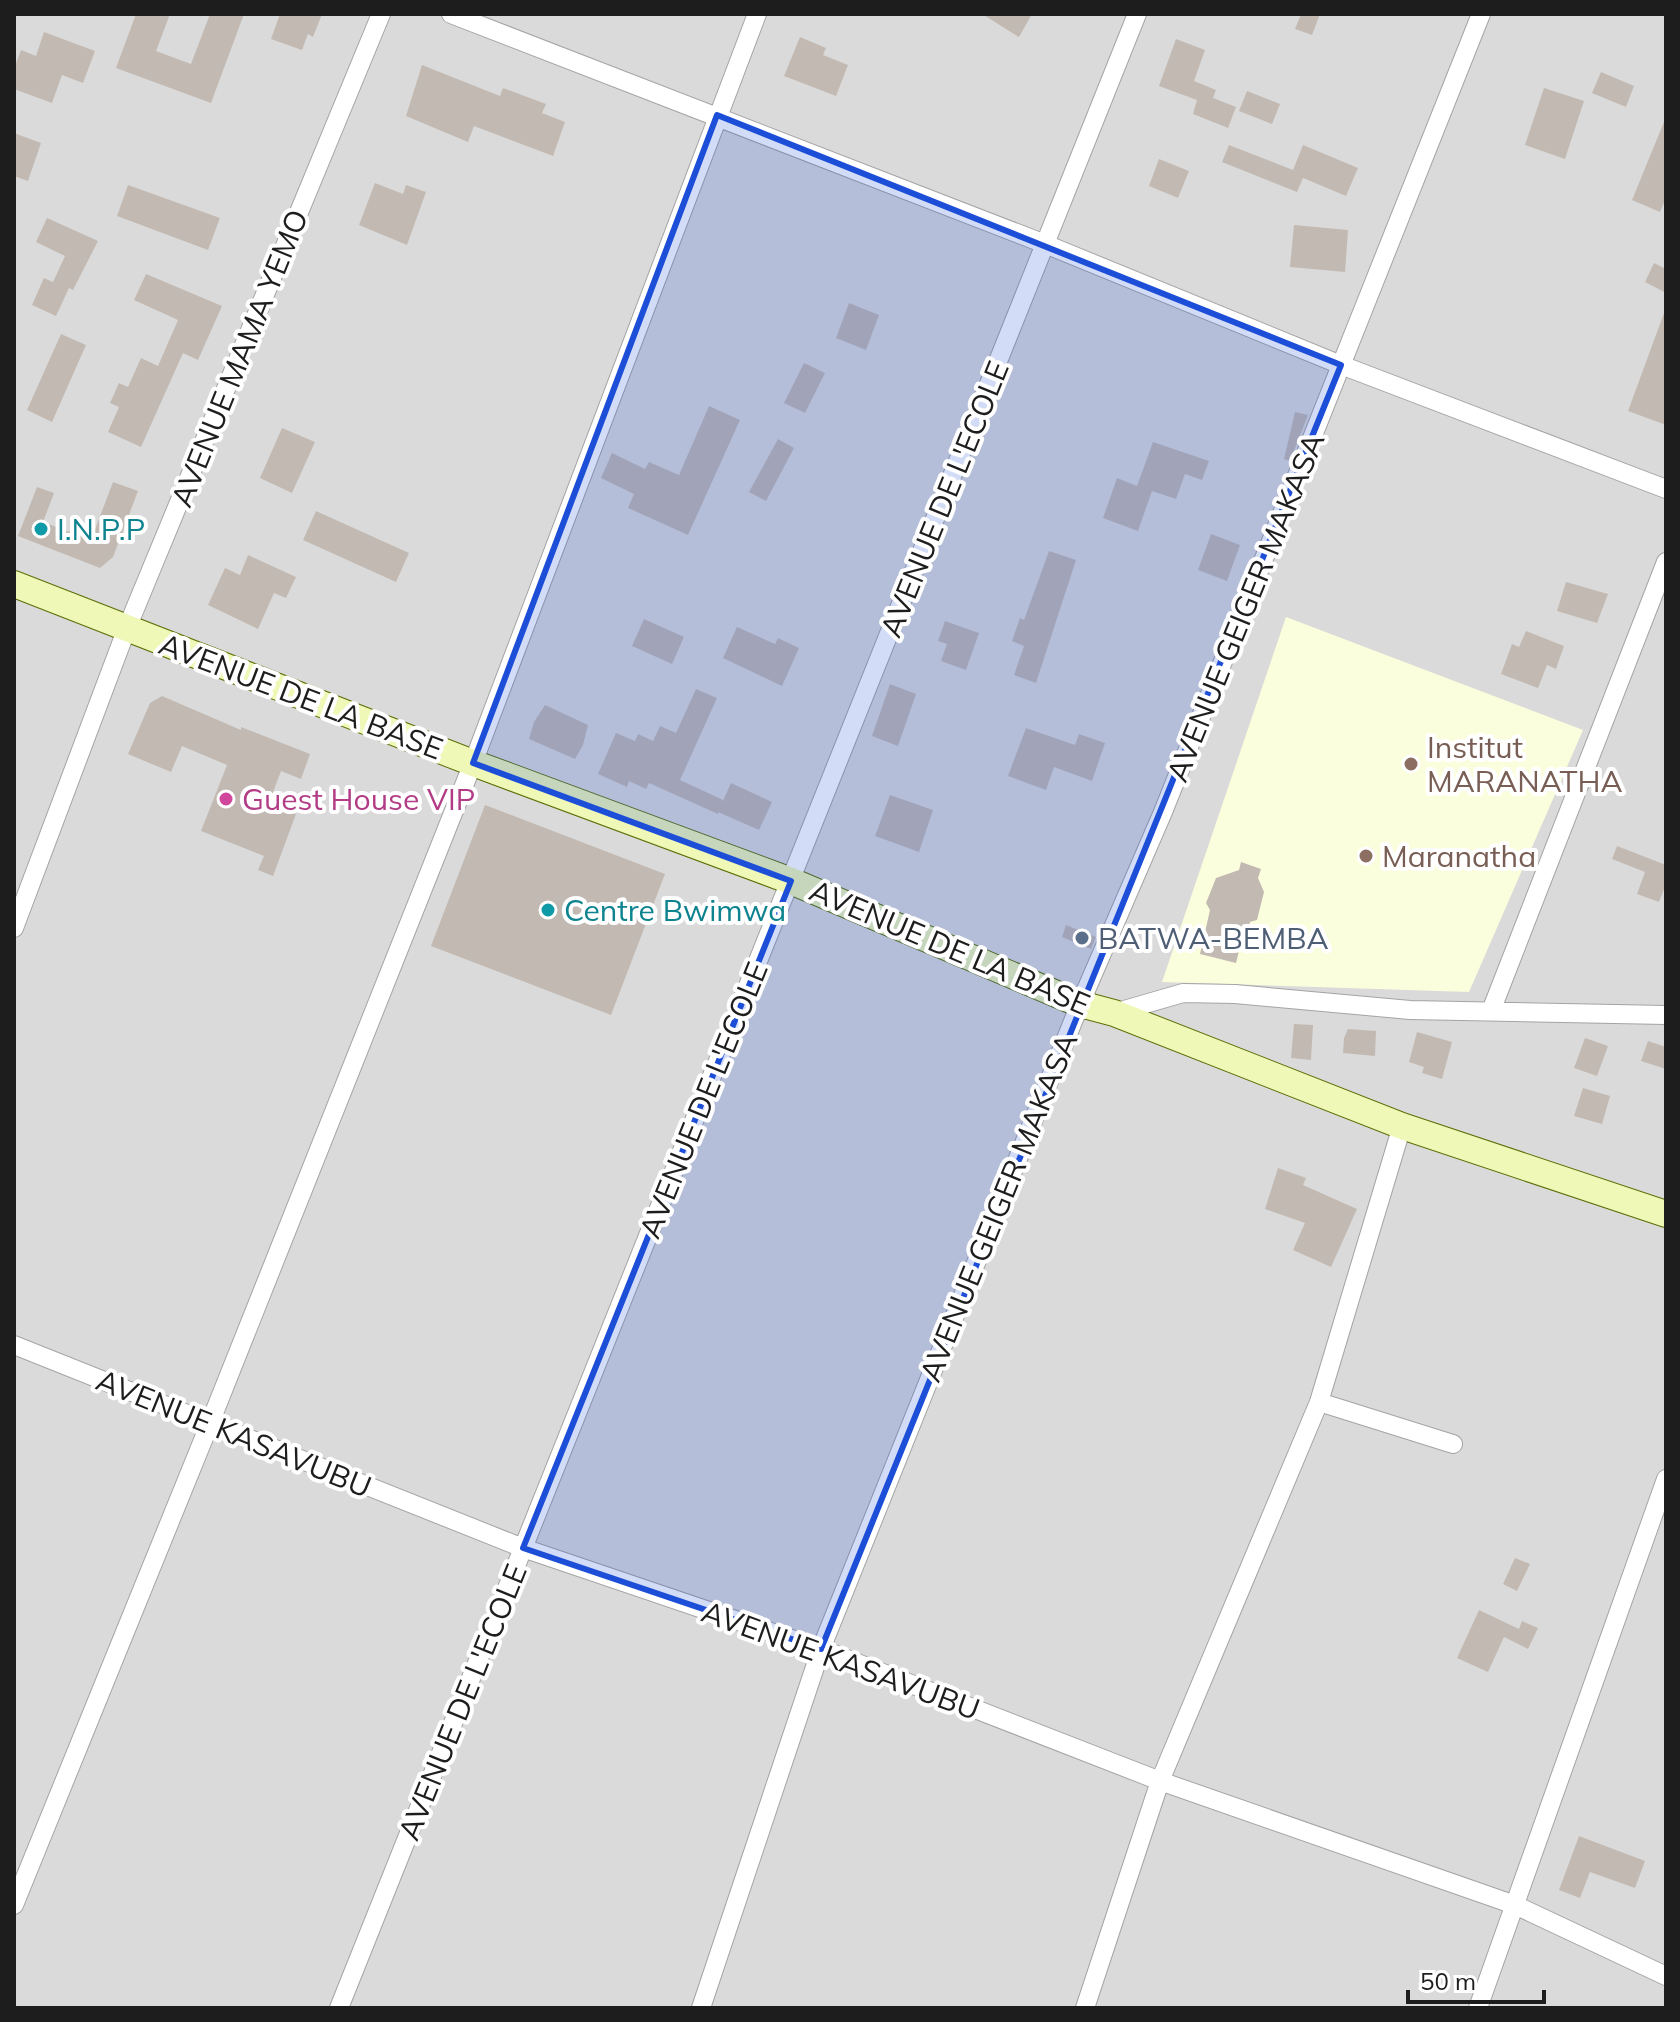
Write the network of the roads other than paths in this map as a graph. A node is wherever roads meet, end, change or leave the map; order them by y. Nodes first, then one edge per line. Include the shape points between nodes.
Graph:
1 (381, 14) edge
2 (451, 14) edge
3 (757, 14) edge
4 (1137, 14) edge
5 (1481, 14) edge
6 (717, 115) junction
7 (1045, 244) junction
8 (1341, 365) junction
9 (1666, 489) edge
10 (1666, 562) edge
11 (14, 584) edge
12 (127, 628) junction
13 (473, 763) junction
14 (791, 881) junction
15 (14, 928) edge
16 (1080, 1004) junction
17 (1491, 1011) junction
18 (1114, 1013) junction
19 (1666, 1015) edge
20 (1402, 1126) junction
21 (1666, 1214) edge
22 (14, 1345) edge
23 (1319, 1402) junction
24 (210, 1423) junction
25 (1453, 1444) dead end
26 (1666, 1479) edge
27 (523, 1548) junction
28 (821, 1649) junction
29 (1160, 1781) junction
30 (14, 1905) edge
31 (1515, 1905) junction
32 (1666, 1976) edge
33 (339, 2008) edge
34 (701, 2008) edge
35 (1085, 2008) edge
36 (1478, 2008) edge

1 - 12 street, AVENUE MAMA YEMO
2 - 6 street
3 - 6 street
4 - 7 street, AVENUE DE L'ECOLE
5 - 8 street, AVENUE GEIGER MAKASA
6 - 7 street
6 - 13 street
7 - 8 street
7 - 14 street, AVENUE DE L'ECOLE
8 - 9 street
8 - 16 street, AVENUE GEIGER MAKASA via 1163,812
10 - 17 street
11 - 12 main road, AVENUE DE LA BASE
12 - 13 main road, AVENUE DE LA BASE
12 - 15 street, AVENUE MAMA YEMO
13 - 14 main road, AVENUE DE LA BASE
13 - 24 street
14 - 16 main road, AVENUE DE LA BASE
14 - 27 street, AVENUE DE L'ECOLE
16 - 18 main road, AVENUE DE LA BASE
16 - 28 street, AVENUE GEIGER MAKASA
17 - 18 street via 1183,993
17 - 19 street
18 - 20 main road, AVENUE DE LA BASE
20 - 21 main road, AVENUE DE LA BASE
20 - 23 street
22 - 24 street, AVENUE KASAVUBU
23 - 25 street
23 - 29 street
24 - 27 street, AVENUE KASAVUBU
24 - 30 street
26 - 31 street
27 - 28 street, AVENUE KASAVUBU
27 - 33 street, AVENUE DE L'ECOLE
28 - 29 street, AVENUE KASAVUBU
28 - 34 street, AVENUE GEIGER MAKASA
29 - 31 street, AVENUE KASAVUBU
29 - 35 street
31 - 32 street, AVENUE KASAVUBU
31 - 36 street

